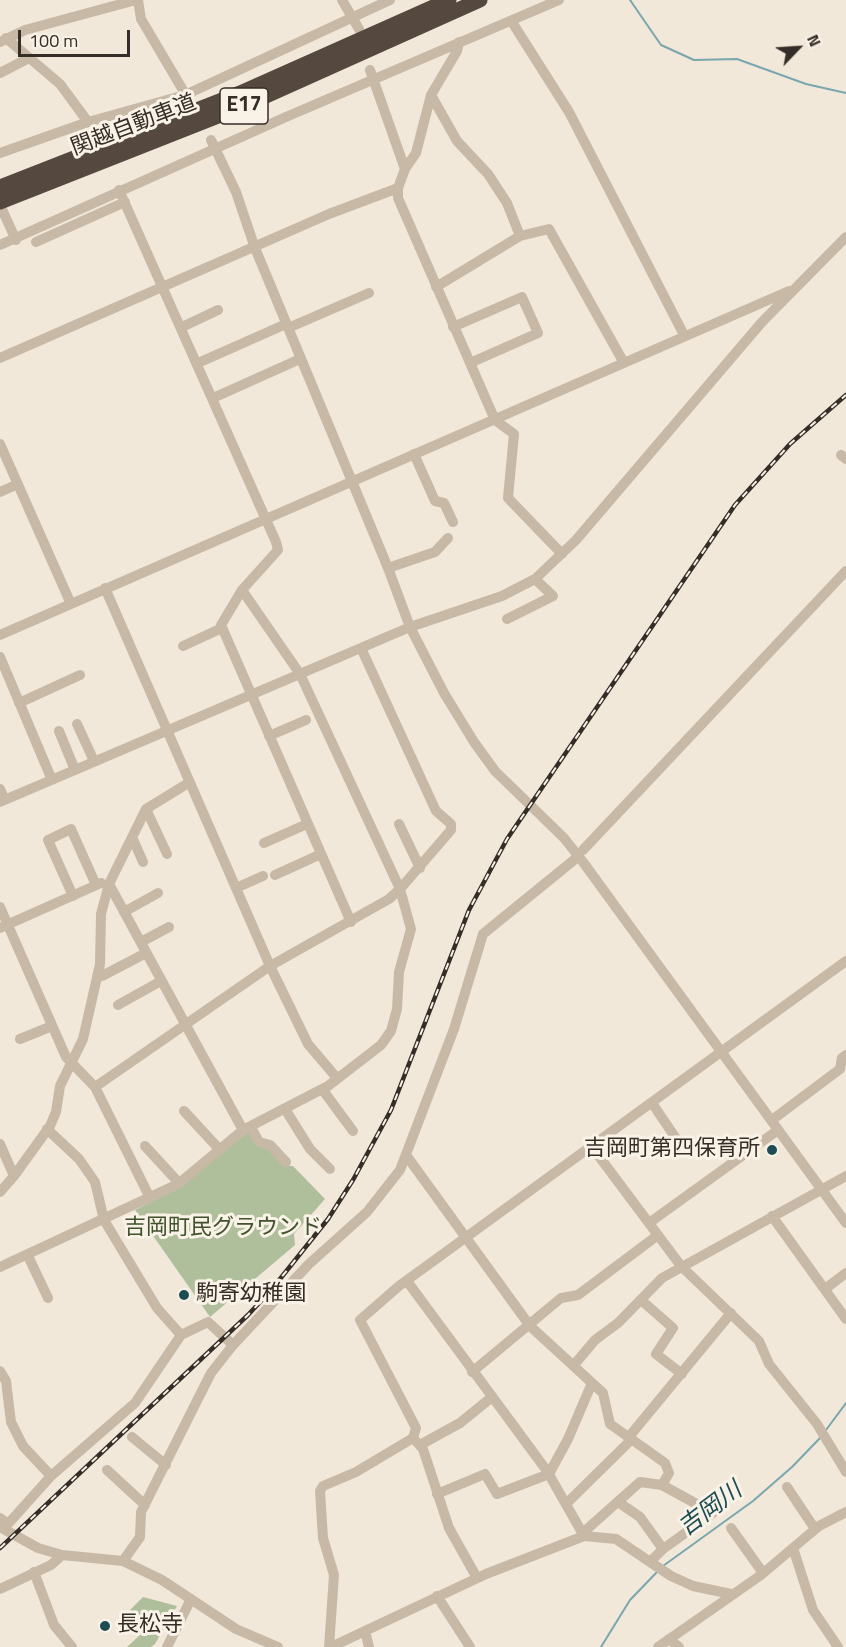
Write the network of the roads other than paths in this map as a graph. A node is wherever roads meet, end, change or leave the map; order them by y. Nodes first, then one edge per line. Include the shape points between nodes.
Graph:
1 (137, 0) edge
2 (342, 0) edge
3 (390, 0) edge
4 (449, 0) edge
5 (480, 0) edge
6 (559, 0) edge
7 (375, 4) edge
8 (354, 18) junction
9 (512, 22) junction
10 (359, 29) dead end
11 (3, 40) edge
12 (459, 42) junction
13 (29, 58) junction
14 (0, 73) edge
15 (371, 76) junction
16 (431, 95) junction
17 (187, 99) junction
18 (88, 122) junction
19 (214, 144) junction
20 (0, 153) edge
21 (405, 169) junction
22 (398, 188) junction
23 (119, 190) junction
24 (1, 199) edge
25 (125, 202) junction
26 (520, 236) junction
27 (846, 237) edge
28 (16, 240) junction
29 (36, 242) dead end
30 (0, 245) edge
31 (255, 248) junction
32 (436, 286) junction
33 (165, 288) junction
34 (793, 289) junction
35 (369, 293) dead end
36 (218, 310) dead end
37 (287, 326) junction
38 (182, 327) junction
39 (453, 327) junction
40 (684, 335) junction
41 (0, 358) edge
42 (300, 359) junction
43 (198, 363) junction
44 (470, 363) junction
45 (624, 363) junction
46 (213, 398) junction
47 (495, 420) junction
48 (1, 446) edge
49 (414, 454) junction
50 (351, 480) junction
51 (18, 483) junction
52 (0, 492) edge
53 (266, 519) junction
54 (453, 522) dead end
55 (448, 538) dead end
56 (562, 554) junction
57 (388, 568) junction
58 (846, 571) edge
59 (535, 579) junction
60 (105, 588) junction
61 (242, 590) junction
62 (71, 604) junction
63 (507, 619) dead end
64 (410, 627) junction
65 (222, 628) junction
66 (0, 635) edge
67 (183, 646) dead end
68 (361, 648) junction
69 (0, 657) edge
70 (300, 674) junction
71 (80, 675) dead end
72 (251, 696) junction
73 (19, 703) junction
74 (306, 720) dead end
75 (77, 724) dead end
76 (166, 730) junction
77 (59, 731) dead end
78 (269, 736) junction
79 (94, 761) junction
80 (75, 770) junction
81 (52, 780) junction
82 (190, 782) junction
83 (0, 789) edge
84 (2, 801) edge
85 (146, 808) junction
86 (307, 824) junction
87 (399, 824) dead end
88 (132, 837) junction
89 (264, 843) dead end
90 (584, 850) dead end
91 (167, 854) dead end
92 (321, 854) junction
93 (574, 860) dead end
94 (143, 862) dead end
95 (420, 868) junction
96 (109, 884) junction
97 (96, 885) junction
98 (236, 888) junction
99 (400, 889) junction
100 (158, 893) dead end
101 (73, 896) junction
102 (0, 907) edge
103 (124, 912) junction
104 (351, 922) junction
105 (4, 926) edge
106 (169, 927) dead end
107 (141, 942) junction
108 (146, 953) junction
109 (846, 961) edge
110 (270, 966) junction
111 (99, 969) junction
112 (161, 981) junction
113 (118, 1005) dead end
114 (185, 1025) junction
115 (52, 1026) junction
116 (20, 1039) dead end
117 (722, 1051) junction
118 (846, 1055) edge
119 (71, 1063) junction
120 (336, 1077) junction
121 (95, 1087) junction
122 (322, 1089) junction
123 (652, 1103) junction
124 (285, 1109) junction
125 (183, 1110) dead end
126 (775, 1125) junction
127 (247, 1128) junction
128 (47, 1129) junction
129 (352, 1131) dead end
130 (677, 1140) dead end
131 (0, 1144) edge
132 (145, 1146) dead end
133 (592, 1148) junction
134 (220, 1150) junction
135 (406, 1155) junction
136 (286, 1162) dead end
137 (330, 1169) dead end
138 (14, 1176) junction
139 (846, 1176) edge
140 (179, 1183) junction
141 (821, 1189) junction
142 (0, 1192) edge
143 (150, 1198) junction
144 (772, 1216) junction
145 (104, 1220) junction
146 (649, 1223) junction
147 (846, 1223) edge
148 (658, 1235) junction
149 (465, 1238) junction
150 (28, 1256) junction
151 (681, 1266) junction
152 (0, 1267) edge
153 (846, 1273) edge
154 (407, 1281) junction
155 (825, 1289) junction
156 (48, 1298) dead end
157 (641, 1300) junction
158 (731, 1313) junction
159 (846, 1319) edge
160 (530, 1326) junction
161 (181, 1335) junction
162 (233, 1345) junction
163 (574, 1365) junction
164 (0, 1371) edge
165 (472, 1372) junction
166 (682, 1374) junction
167 (592, 1383) junction
168 (492, 1396) junction
169 (132, 1437) dead end
170 (630, 1439) junction
171 (416, 1442) junction
172 (844, 1464) edge
173 (166, 1465) junction
174 (107, 1470) dead end
175 (549, 1474) junction
176 (51, 1476) junction
177 (663, 1485) junction
178 (787, 1486) dead end
179 (437, 1494) junction
180 (618, 1502) junction
181 (566, 1504) junction
182 (145, 1505) junction
183 (846, 1512) edge
184 (0, 1518) edge
185 (0, 1527) edge
186 (731, 1528) dead end
187 (815, 1529) junction
188 (584, 1536) junction
189 (793, 1548) junction
190 (663, 1549) junction
191 (62, 1555) junction
192 (123, 1561) junction
193 (651, 1563) junction
194 (34, 1572) junction
195 (763, 1573) junction
196 (477, 1578) junction
197 (0, 1589) edge
198 (731, 1594) junction
199 (437, 1596) junction
200 (191, 1599) junction
201 (365, 1631) junction
202 (669, 1639) junction
203 (271, 1646) edge
204 (71, 1647) edge
205 (166, 1647) edge
206 (330, 1647) edge
207 (369, 1647) edge
208 (470, 1647) edge
209 (658, 1647) edge
210 (679, 1647) edge
211 (838, 1647) edge

1 - 11 street via 25,30
1 - 17 street via 141,19
2 - 8 street
3 - 7 street
4 - 24 highway, 関越自動車道 / E17
5 - 24 highway, 関越自動車道 / E17 via 246,105
6 - 9 street
7 - 8 street
8 - 10 street
8 - 17 street
9 - 12 street
9 - 40 street via 569,112
11 - 13 street
12 - 15 street
12 - 16 street
13 - 14 street
13 - 18 street via 60,84
15 - 19 street
15 - 21 street
16 - 21 street via 416,153
16 - 26 street via 457,141 488,174 507,203
17 - 18 street
18 - 20 street
19 - 23 street
19 - 31 street
21 - 22 street
22 - 31 street
22 - 32 street via 398,198
23 - 25 street
23 - 28 street
24 - 28 street
25 - 29 street
25 - 33 street
26 - 32 street
26 - 45 street via 549,229
27 - 34 street
28 - 30 street
31 - 33 street
31 - 37 street
32 - 39 street
33 - 38 street
33 - 41 street
34 - 40 street
34 - 56 street
35 - 37 street
36 - 38 street
37 - 42 street
37 - 43 street
38 - 43 street
39 - 44 street
39 - 44 street via 522,297 538,333
40 - 45 street
42 - 46 street
42 - 50 street
43 - 46 street
44 - 47 street
45 - 47 street
46 - 53 street
47 - 49 street
47 - 56 street via 514,434 508,498
48 - 51 street
49 - 50 street
49 - 54 street via 435,501 444,503
50 - 53 street
50 - 57 street
51 - 52 street
51 - 62 street
53 - 60 street
53 - 61 street via 278,550
55 - 57 street via 435,552
56 - 59 street
57 - 64 street
58 - 90 street
59 - 63 street via 553,596
59 - 64 street via 502,596
60 - 62 street
60 - 76 street
61 - 65 street
61 - 70 street
62 - 66 street
64 - 68 street
64 - 117 street via 444,693 495,771 564,838
65 - 67 street
65 - 72 street
68 - 70 street
68 - 95 street via 436,811 451,824 451,830
69 - 73 street
70 - 72 street
70 - 99 street
71 - 73 street
72 - 76 street
72 - 78 street
73 - 81 street
74 - 78 street
75 - 79 street
76 - 79 street
76 - 82 street
77 - 80 street
78 - 86 street
79 - 80 street
80 - 81 street
81 - 84 street
82 - 85 street
82 - 98 street
83 - 84 street
85 - 88 street
85 - 91 street
86 - 89 street
86 - 92 street
87 - 95 street
88 - 94 street
88 - 96 street
92 - 98 street
92 - 104 street
93 - 135 street via 483,934 454,1029
95 - 99 street
96 - 97 street
96 - 103 street
96 - 111 street via 101,914
97 - 101 street
97 - 101 street via 71,829 48,840
98 - 110 street
99 - 104 street
99 - 120 street via 411,929 399,972 391,1031 381,1045
100 - 103 street
101 - 105 street
102 - 105 street
103 - 107 street
104 - 110 street
105 - 115 street
106 - 107 street
107 - 108 street
108 - 111 street via 102,976
108 - 112 street
109 - 117 street
110 - 114 street
110 - 120 street via 308,1044
111 - 119 street via 83,1039
112 - 113 street
112 - 114 street
114 - 121 street
114 - 127 street
115 - 116 street
115 - 119 street
117 - 123 street
117 - 126 street
118 - 126 street via 840,1069
119 - 121 street
119 - 128 street
120 - 122 street
121 - 143 street
122 - 124 street
122 - 129 street
123 - 130 street
123 - 133 street
124 - 127 street
124 - 137 street via 310,1149
125 - 134 street
126 - 141 street
126 - 146 street
127 - 134 street
127 - 136 street
128 - 138 street
128 - 145 street via 80,1159 94,1182
131 - 138 street
132 - 140 street
133 - 146 street
133 - 149 street
134 - 140 street
135 - 149 street
135 - 162 street via 385,1192 367,1212 309,1264
138 - 142 street
139 - 141 street
140 - 143 street
141 - 144 street
141 - 147 street
143 - 145 street
144 - 151 street
144 - 155 street
145 - 150 street
145 - 161 street via 157,1308
146 - 148 street
148 - 151 street
148 - 160 street via 578,1295 561,1298
149 - 154 street
149 - 160 street
150 - 152 street
150 - 156 street
151 - 157 street via 662,1278
151 - 158 street
153 - 155 street
154 - 165 street
154 - 171 street via 360,1320 416,1428
155 - 159 street
157 - 163 street via 595,1340
157 - 166 street via 673,1328 656,1354
158 - 166 street
158 - 172 street via 759,1341 769,1364
160 - 163 street
160 - 165 street
161 - 162 street via 208,1322
161 - 176 street via 135,1403
162 - 173 street via 211,1373
163 - 167 street
164 - 176 street via 6,1381 11,1422 23,1446
165 - 168 street
166 - 170 street
167 - 170 street via 603,1393 610,1424
167 - 175 street
168 - 171 street via 460,1423
168 - 175 street
169 - 173 street
170 - 177 street via 665,1462 669,1473
170 - 181 street
171 - 179 street
171 - 206 street via 323,1486 320,1491 323,1538 333,1575
173 - 182 street
174 - 182 street
175 - 179 street via 497,1494 485,1474
175 - 181 street
176 - 184 street via 8,1524
177 - 180 street via 640,1482
177 - 190 street via 713,1513
178 - 187 street
179 - 196 street via 449,1528
180 - 188 street
180 - 190 street via 640,1517
181 - 188 street
182 - 192 street via 140,1537
183 - 187 street
185 - 191 street via 38,1548
186 - 195 street
187 - 189 street
188 - 193 street via 616,1539
188 - 196 street
189 - 195 street
189 - 211 street via 813,1610
190 - 193 street
191 - 192 street
191 - 194 street
192 - 200 street
193 - 198 street via 693,1586
194 - 197 street
194 - 204 street via 54,1625
195 - 198 street
196 - 199 street
198 - 202 street
199 - 201 street
199 - 208 street
200 - 203 street via 236,1629
200 - 205 street
201 - 206 street
201 - 207 street
202 - 209 street
202 - 210 street

